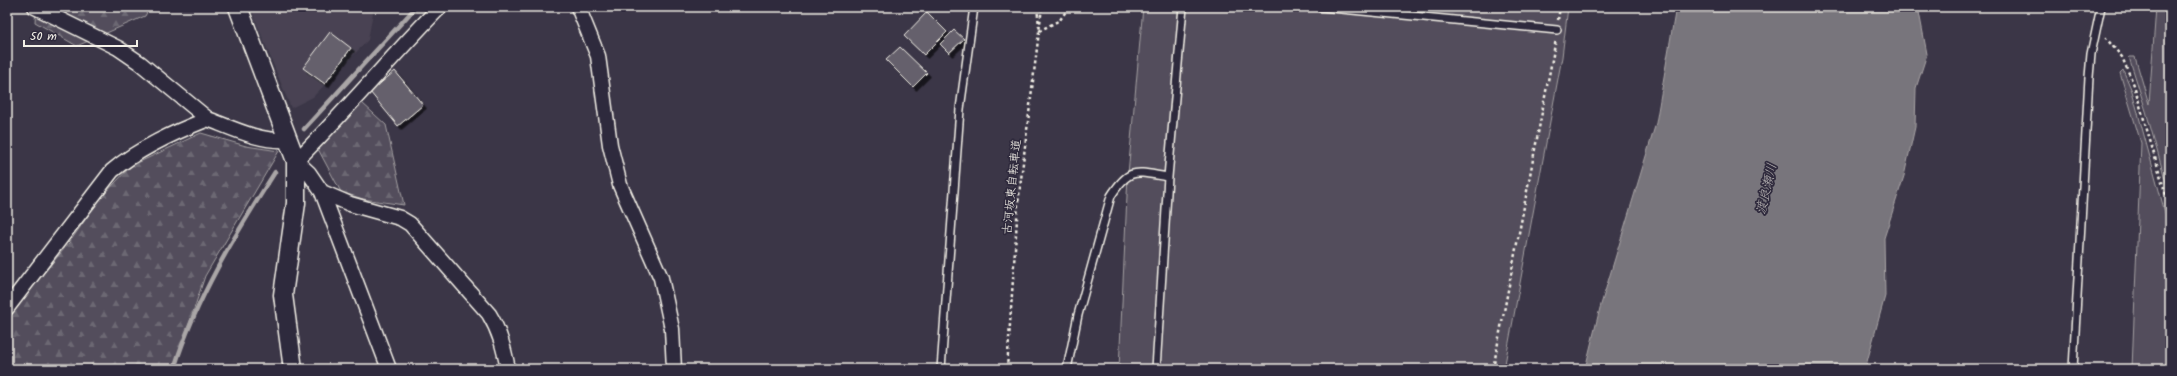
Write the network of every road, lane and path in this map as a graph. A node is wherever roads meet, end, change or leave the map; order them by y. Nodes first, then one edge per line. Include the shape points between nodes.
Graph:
1 (34, 7) edge
2 (238, 7) edge
3 (440, 7) edge
4 (578, 7) edge
5 (974, 7) edge
6 (1037, 7) edge
7 (1042, 7) edge
8 (1069, 7) edge
9 (1184, 7) edge
10 (1321, 7) edge
11 (1560, 7) edge
12 (2102, 7) edge
13 (1558, 30) junction
14 (1039, 31) junction
15 (2097, 31) junction
16 (208, 119) junction
17 (288, 140) junction
18 (296, 161) junction
19 (1168, 178) junction
20 (322, 192) junction
21 (2170, 209) edge
22 (8, 301) edge
23 (293, 369) edge
24 (389, 369) edge
25 (508, 369) edge
26 (674, 369) edge
27 (941, 369) edge
28 (1007, 369) edge
29 (1068, 369) edge
30 (1156, 369) edge
31 (1493, 369) edge
32 (2073, 369) edge

1 - 16 street via 118,48
2 - 17 street
3 - 18 street via 410,37 367,88
4 - 26 street via 598,56 610,145 620,185 661,278 672,329
5 - 27 lane via 960,109
6 - 14 path
7 - 14 path, 古河坂東自転車道
8 - 14 path via 1060,20
9 - 19 lane
10 - 13 lane
11 - 13 path
12 - 15 lane
13 - 31 path
14 - 28 path, 古河坂東自転車道 via 1018,204
15 - 21 path via 2114,45 2122,56 2134,84
15 - 32 lane via 2089,77
16 - 17 street via 260,138
16 - 22 street via 152,145 112,171 77,219
17 - 18 street
18 - 20 street via 309,173
18 - 23 street via 296,203 283,295
19 - 29 lane via 1144,173 1128,174 1111,196 1078,315
19 - 30 lane
20 - 24 street
20 - 25 street via 350,204 400,218 410,224 489,314 500,337

